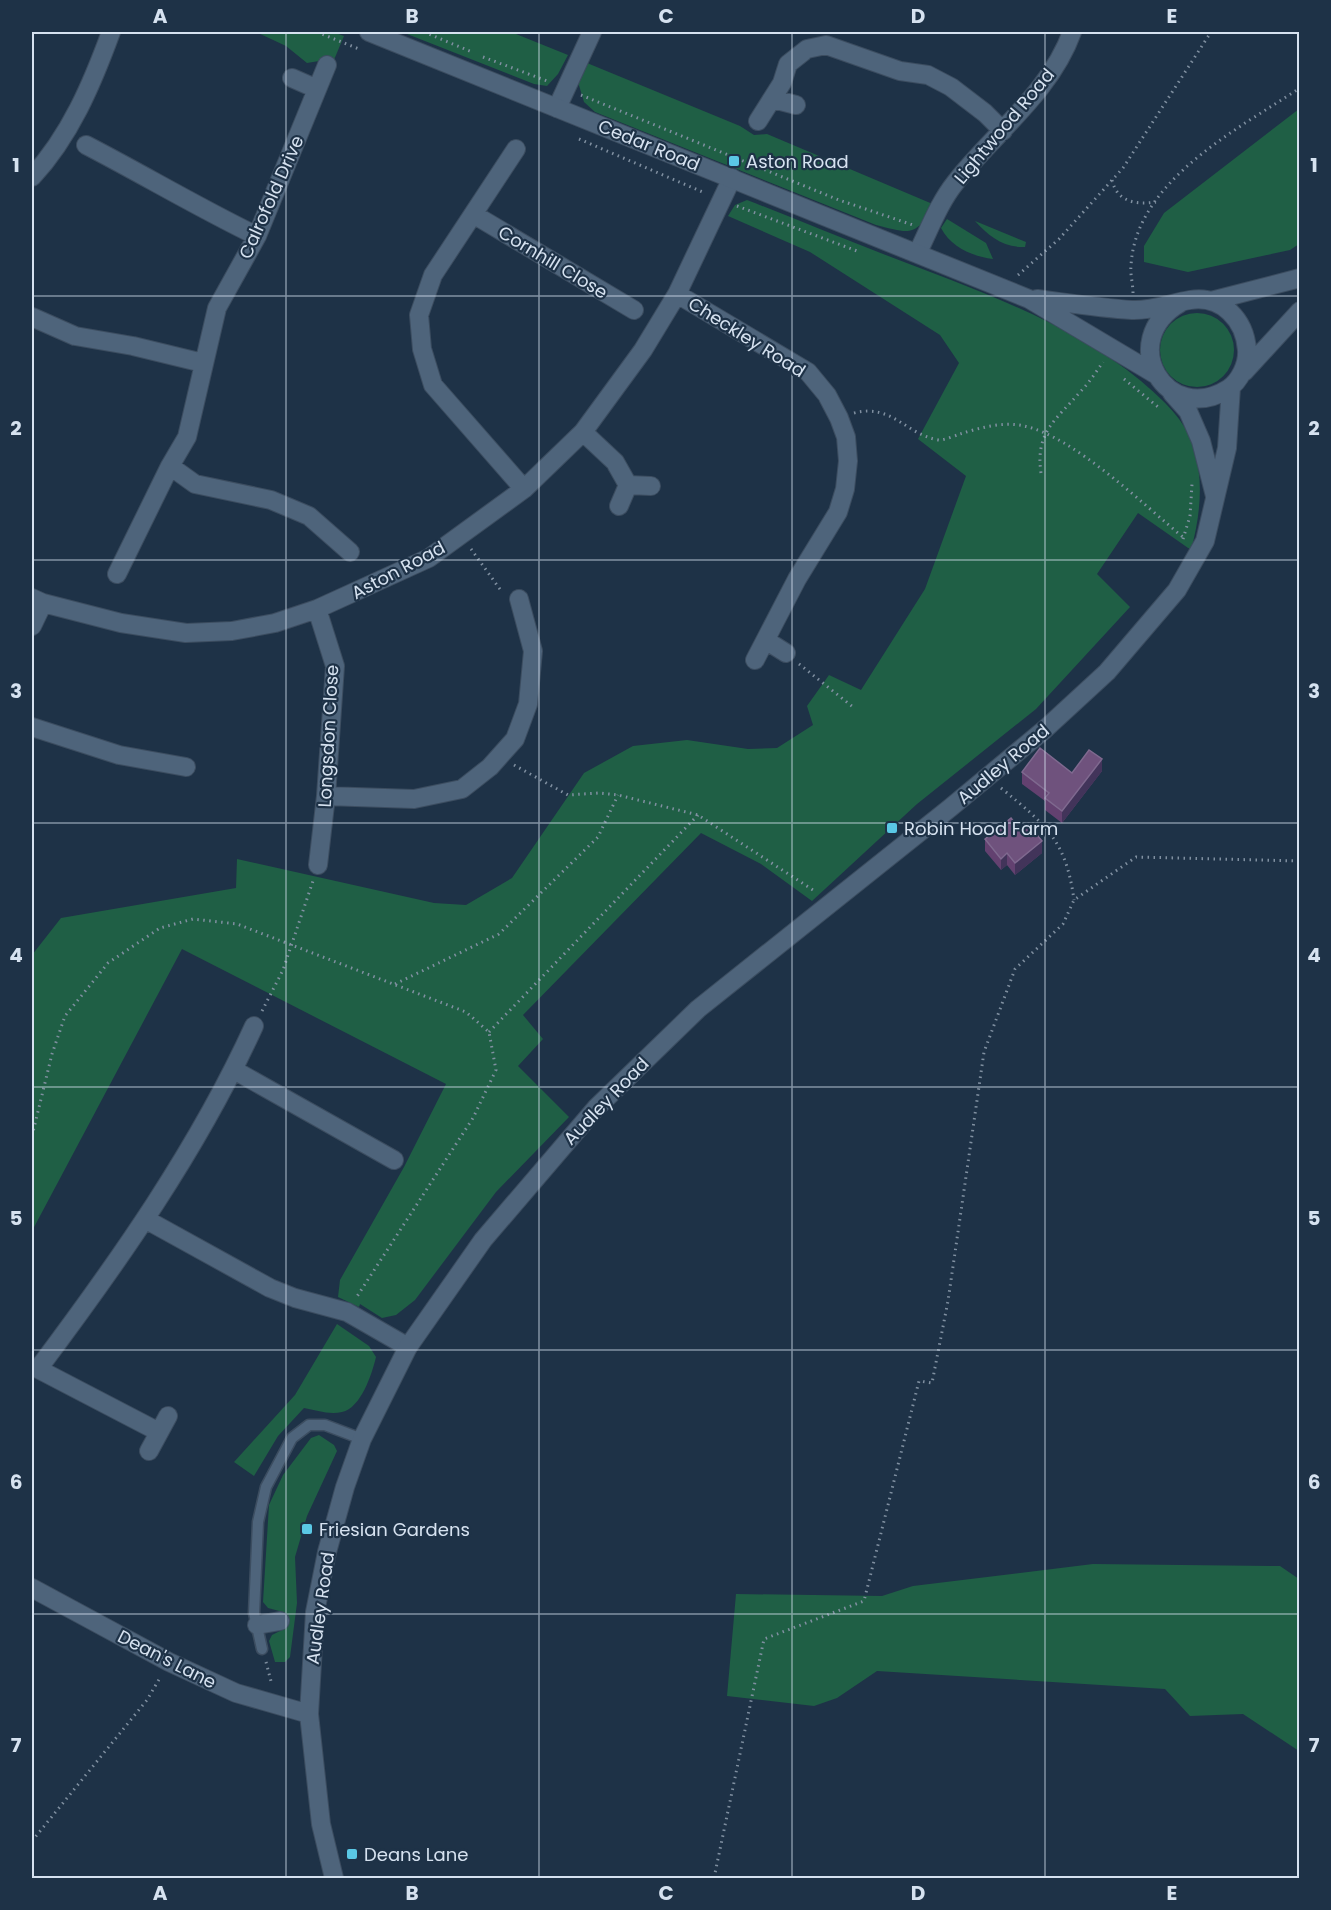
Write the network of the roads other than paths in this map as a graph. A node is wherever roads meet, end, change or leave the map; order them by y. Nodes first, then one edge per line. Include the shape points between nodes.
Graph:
1 (111, 32) edge
2 (369, 32) edge
3 (592, 32) edge
4 (1072, 32) edge
5 (327, 65) dead end
6 (292, 78) dead end
7 (317, 89) junction
8 (773, 99) junction
9 (796, 105) dead end
10 (557, 108) junction
11 (758, 122) dead end
12 (1003, 131) junction
13 (86, 145) dead end
14 (516, 149) dead end
15 (35, 166) edge
16 (732, 178) junction
17 (473, 214) junction
18 (257, 236) junction
19 (918, 252) junction
20 (1299, 278) edge
21 (677, 294) junction
22 (1029, 299) junction
23 (1212, 301) junction
24 (1180, 303) junction
25 (634, 310) dead end
26 (1299, 311) edge
27 (33, 323) edge
28 (203, 363) junction
29 (1159, 379) junction
30 (1236, 382) junction
31 (582, 432) junction
32 (170, 466) junction
33 (628, 485) junction
34 (651, 486) dead end
35 (524, 489) junction
36 (1216, 500) junction
37 (619, 506) dead end
38 (350, 552) dead end
39 (117, 574) dead end
40 (519, 599) road end
41 (37, 600) edge
42 (317, 609) junction
43 (32, 627) edge
44 (767, 641) junction
45 (786, 653) road end
46 (755, 660) dead end
47 (32, 727) edge
48 (186, 767) dead end
49 (326, 796) junction
50 (318, 865) road end
51 (254, 1026) road end
52 (234, 1070) junction
53 (394, 1160) dead end
54 (145, 1219) junction
55 (408, 1347) junction
56 (34, 1367) edge
57 (168, 1416) dead end
58 (159, 1432) junction
59 (362, 1439) junction
60 (149, 1451) dead end
61 (32, 1588) edge
62 (280, 1621) dead end
63 (257, 1625) junction
64 (262, 1649) road end
65 (309, 1713) junction
66 (334, 1878) edge

1 - 15 street via 65,135
2 - 10 street, Cedar Road
3 - 10 street
4 - 12 street, Lightwood Road via 1048,77
5 - 7 street, Calrofold Drive
6 - 7 street
7 - 18 street, Calrofold Drive
8 - 9 street
8 - 11 street
8 - 12 street via 788,64 807,49 826,45 900,70 928,75 951,87
10 - 16 street, Cedar Road
12 - 19 street, Lightwood Road via 954,184
13 - 18 street
14 - 17 street
16 - 19 street, Cedar Road
16 - 21 street, Aston Road
17 - 25 street, Cornhill Close
17 - 35 street via 433,275 419,315 422,349 433,384
18 - 28 street, Calrofold Drive via 217,308
19 - 22 street, Cedar Road via 1006,279
20 - 23 street
21 - 31 street, Aston Road via 643,351
21 - 44 street, Checkley Road via 808,372 827,395 846,437 848,461 838,512 797,579
22 - 24 street
22 - 29 street via 1109,356
23 - 24 street
23 - 30 street via 1230,311 1246,336 1248,357
24 - 29 street via 1158,320 1150,337 1150,359
26 - 30 street
27 - 28 street via 75,336
28 - 32 street, Calrofold Drive via 187,437
29 - 30 street via 1179,395 1197,399 1215,396
29 - 36 street, Audley Road via 1188,411 1201,441
30 - 36 street, Audley Road
31 - 33 street via 615,462
31 - 35 street, Aston Road
32 - 38 street via 195,484 272,500 309,516
32 - 39 street, Calrofold Drive
33 - 34 street
33 - 37 street
35 - 42 street, Aston Road via 429,558
36 - 55 street, Audley Road via 1205,541 1177,590 1107,672 988,777 698,1009 596,1107 483,1240
40 - 49 street via 533,651 528,704 515,739 499,757 462,789 414,799
41 - 42 street, Aston Road via 121,623 186,633 275,624
41 - 43 street
42 - 49 street, Longsdon Close via 335,666
44 - 45 street
44 - 46 street, Checkley Road
47 - 48 street via 119,755
49 - 50 street, Longsdon Close
51 - 52 street
52 - 53 street
52 - 54 street
54 - 55 street via 270,1288 347,1312
54 - 56 street via 113,1268
55 - 59 street, Audley Road
56 - 58 street
57 - 58 street
58 - 60 street
59 - 63 lane via 325,1425 309,1425 292,1438 280,1459 266,1487 258,1522 254,1613
59 - 65 street, Audley Road via 345,1487 315,1612
61 - 65 street, Dean's Lane via 169,1662 236,1693
62 - 63 street
63 - 64 lane
65 - 66 street, Audley Road via 321,1824

